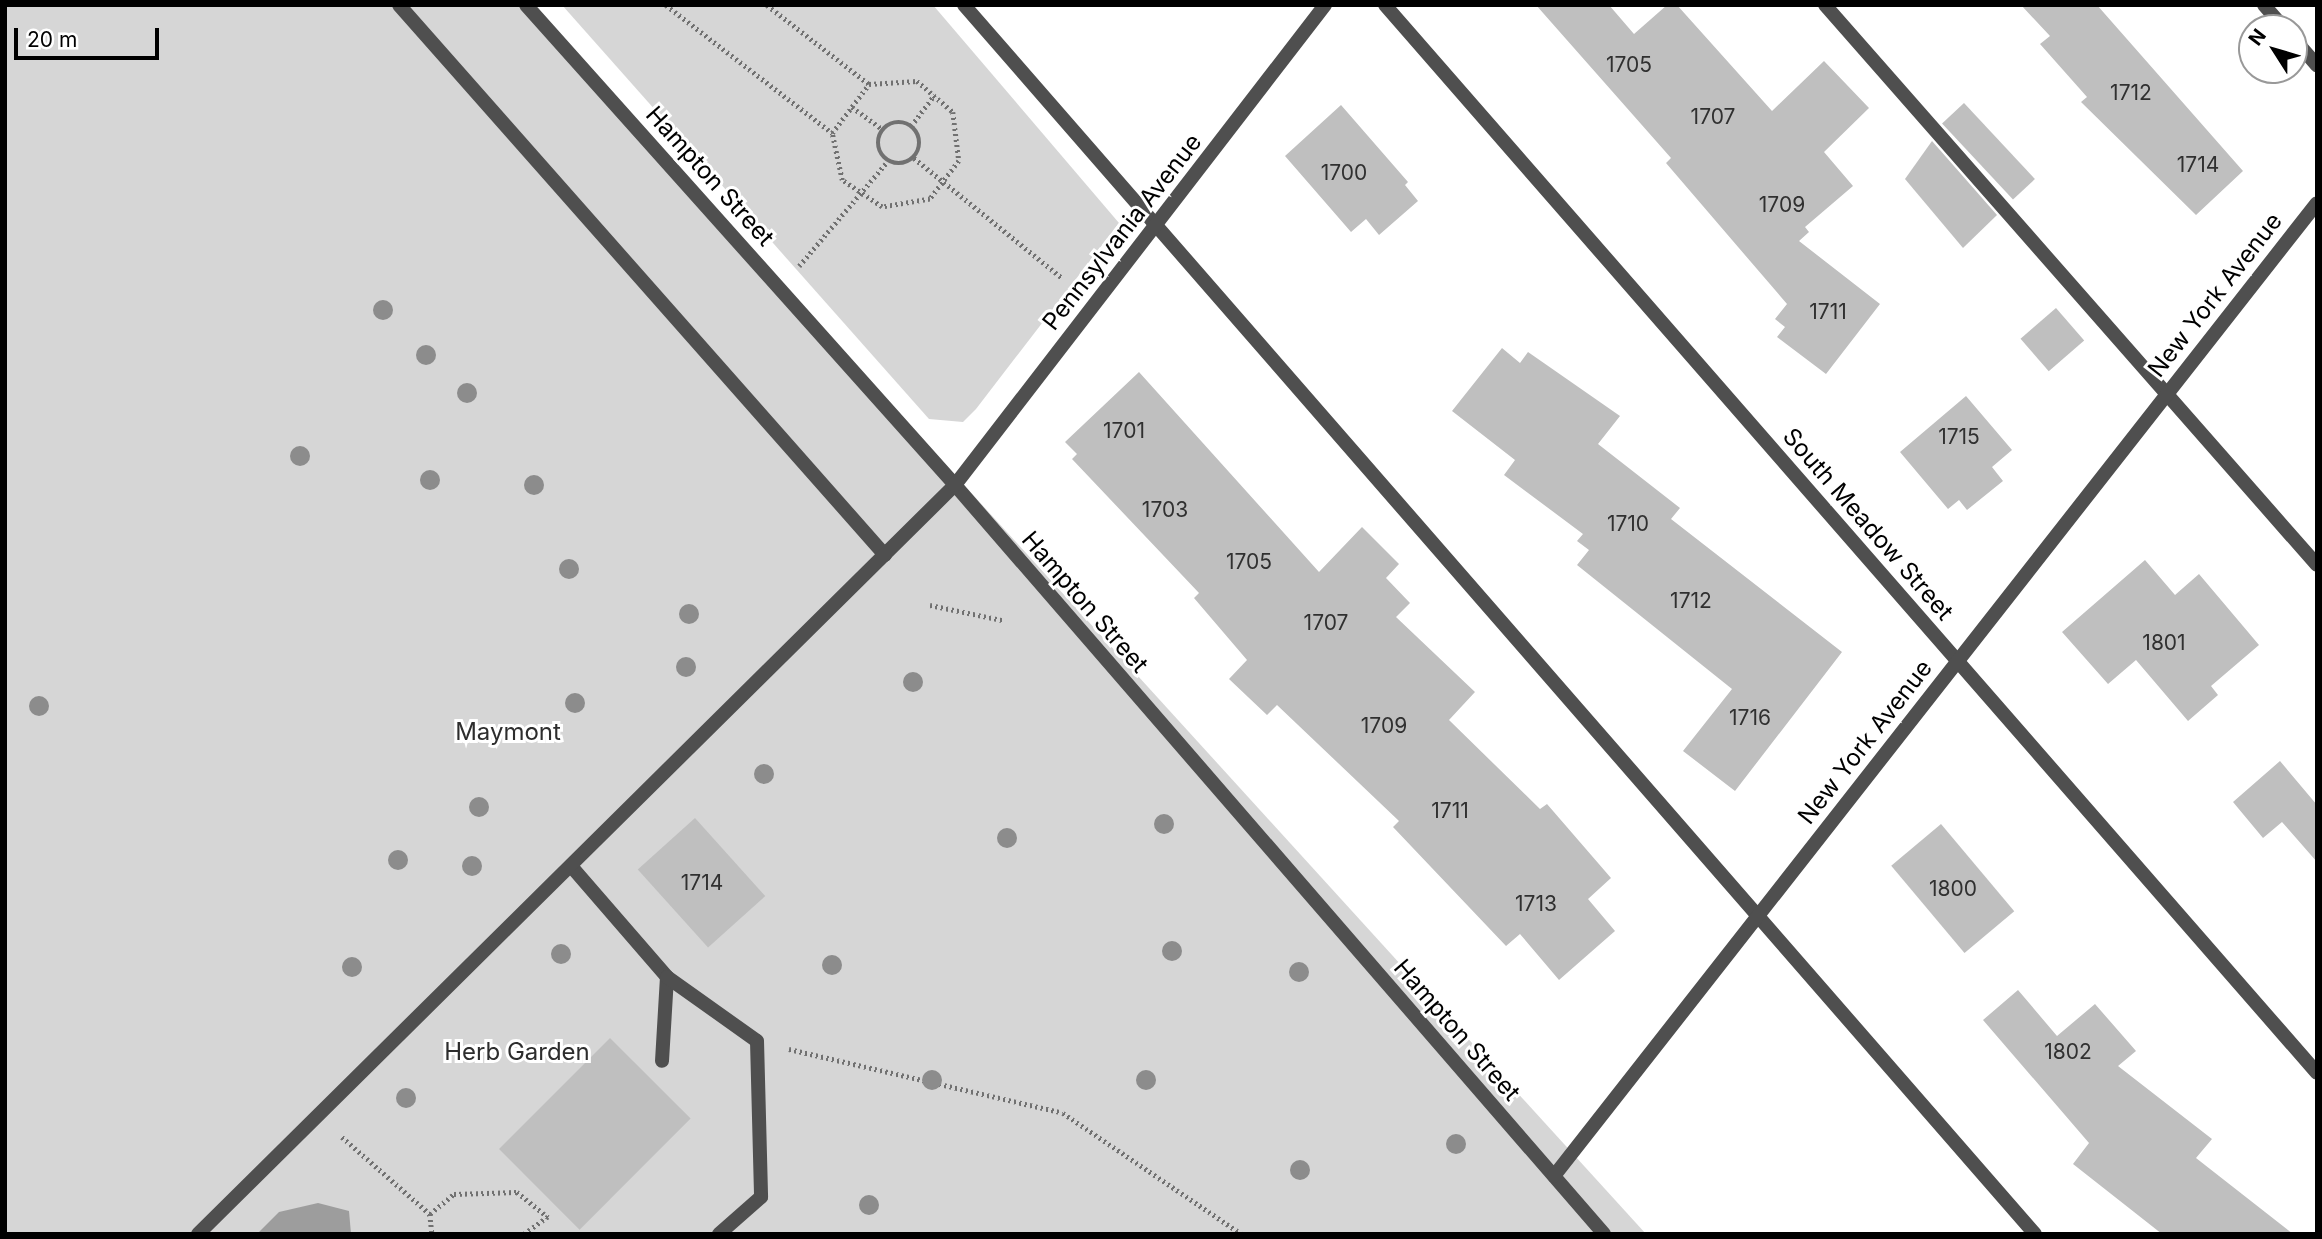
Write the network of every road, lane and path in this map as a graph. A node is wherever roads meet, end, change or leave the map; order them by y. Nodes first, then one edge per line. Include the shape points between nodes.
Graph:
1 (399, 5) edge
2 (526, 5) edge
3 (666, 5) edge
4 (766, 5) edge
5 (964, 5) edge
6 (1325, 5) edge
7 (1385, 5) edge
8 (1825, 5) edge
9 (869, 84) junction
10 (934, 95) junction
11 (852, 106) junction
12 (911, 126) junction
13 (882, 129) junction
14 (832, 133) junction
15 (914, 158) junction
16 (887, 162) junction
17 (944, 181) junction
18 (860, 193) junction
19 (2317, 203) edge
20 (1156, 226) junction
21 (1062, 278) dead end
22 (780, 289) junction
23 (2166, 394) junction
24 (955, 485) junction
25 (885, 555) junction
26 (2317, 565) edge
27 (930, 604) dead end
28 (1002, 620) dead end
29 (1957, 661) junction
30 (571, 866) junction
31 (1758, 916) junction
32 (667, 977) junction
33 (757, 1041) junction
34 (662, 1061) dead end
35 (2317, 1073) edge
36 (317, 1116) junction
37 (1554, 1176) junction
38 (430, 1214) junction
39 (198, 1234) edge
40 (432, 1234) edge
41 (525, 1234) edge
42 (719, 1234) edge
43 (1241, 1234) edge
44 (1604, 1234) edge
45 (2035, 1234) edge

1 - 25 street
2 - 22 street, Hampton Street
3 - 14 path
4 - 9 path
5 - 20 street
6 - 20 street, Pennsylvania Avenue
7 - 29 street, South Meadow Street
8 - 23 street
9 - 10 path via 917,81
9 - 11 path
10 - 12 path
10 - 17 path via 954,112 959,161
11 - 13 path
11 - 14 path
12 - 13 path via 893,122
12 - 15 path via 921,142
13 - 16 path via 877,146
14 - 18 path via 842,180
15 - 16 path via 898,165
15 - 17 path
16 - 18 path
17 - 18 path via 930,199 882,207
17 - 21 path
18 - 22 path
19 - 23 street, New York Avenue
20 - 24 street, Pennsylvania Avenue
20 - 31 street
22 - 24 street, Hampton Street
23 - 26 street
23 - 29 street, New York Avenue
24 - 25 street, Pennsylvania Avenue
24 - 37 street, Hampton Street
25 - 30 street, Pennsylvania Avenue
27 - 28 path
29 - 31 street, New York Avenue
29 - 35 street, South Meadow Street
30 - 32 street
30 - 36 street, Pennsylvania Avenue
31 - 37 street, New York Avenue
31 - 45 street
32 - 33 street
32 - 34 street
33 - 42 street via 761,1197
33 - 43 path via 1063,1113
36 - 38 path
36 - 39 street, Pennsylvania Avenue
37 - 44 street, Hampton Street
38 - 40 path
38 - 41 path via 454,1194 517,1192 548,1217

